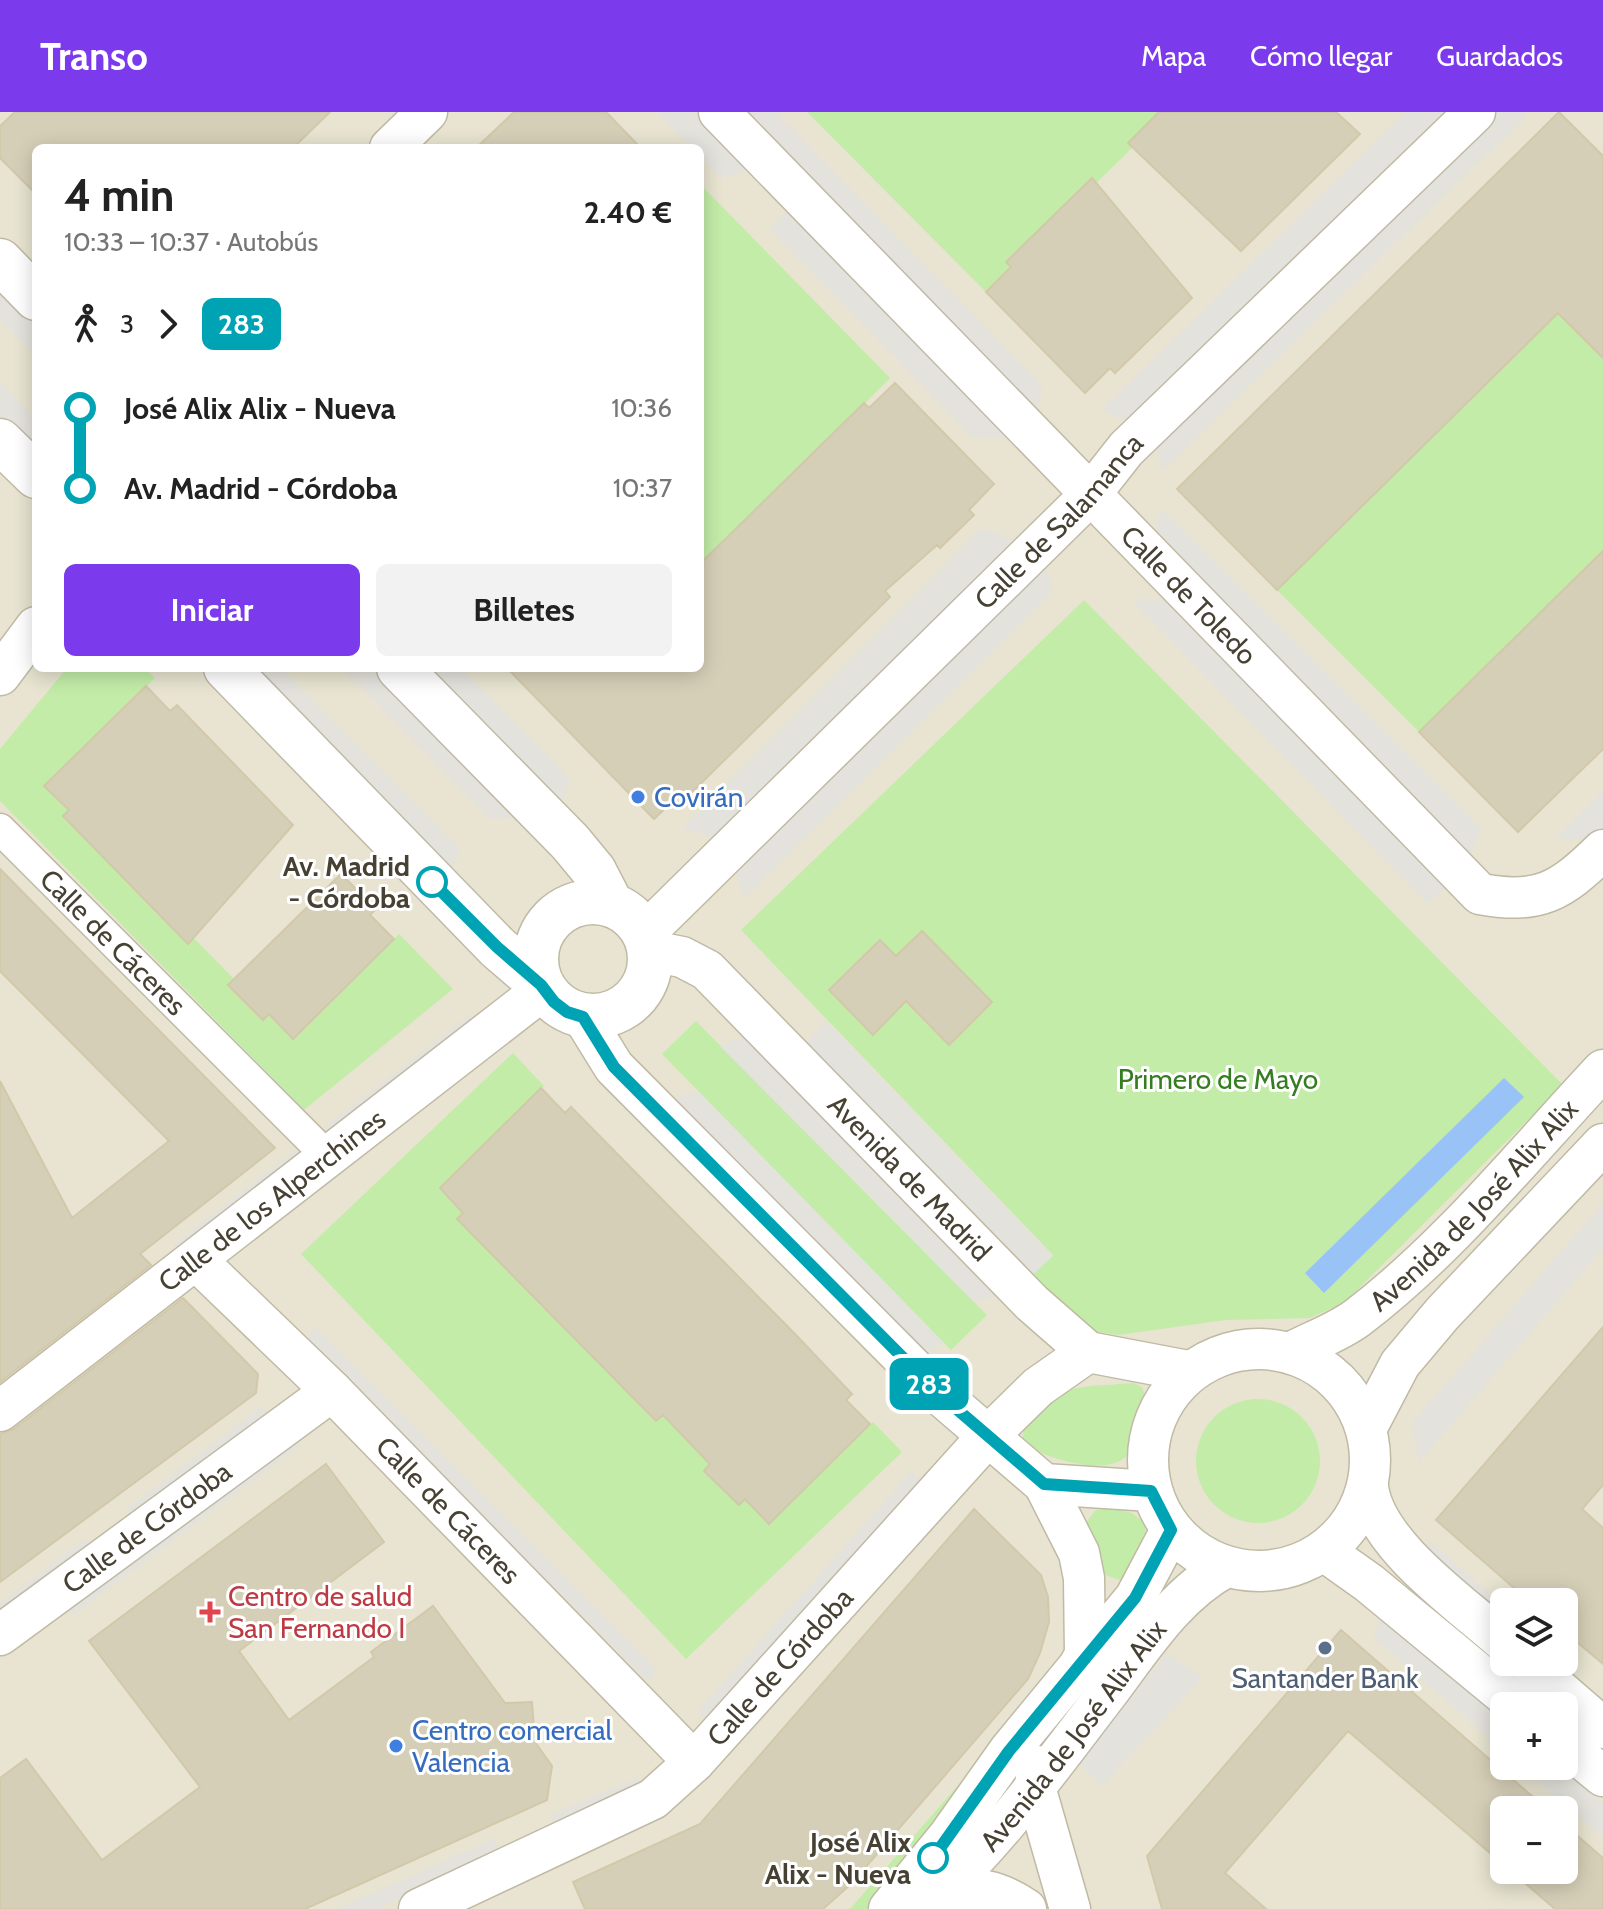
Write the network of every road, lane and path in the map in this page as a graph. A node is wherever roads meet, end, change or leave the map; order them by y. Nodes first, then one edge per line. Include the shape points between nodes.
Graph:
1 (427, 112) edge
2 (719, 112) edge
3 (1475, 112) edge
4 (394, 144) edge
5 (0, 261) edge
6 (32, 294) edge
7 (0, 441) edge
8 (32, 472) edge
9 (1089, 496) junction
10 (32, 632) edge
11 (230, 672) edge
12 (403, 672) edge
13 (0, 675) edge
14 (0, 829) edge
15 (1603, 850) edge
16 (611, 904) junction
17 (648, 942) junction
18 (542, 987) junction
19 (583, 1017) junction
20 (1603, 1070) edge
21 (1603, 1144) edge
22 (329, 1158) junction
23 (197, 1261) junction
24 (1088, 1352) junction
25 (1292, 1352) junction
26 (1188, 1371) junction
27 (332, 1391) junction
28 (0, 1411) edge
29 (1366, 1429) junction
30 (987, 1437) junction
31 (1044, 1484) junction
32 (1368, 1487) junction
33 (1151, 1491) junction
34 (1171, 1530) junction
35 (1324, 1551) junction
36 (1226, 1567) junction
37 (1490, 1629) edge
38 (0, 1635) edge
39 (1070, 1676) junction
40 (1543, 1676) edge
41 (1501, 1692) edge
42 (1603, 1728) edge
43 (1578, 1755) edge
44 (694, 1762) junction
45 (1603, 1776) edge
46 (1035, 1787) junction
47 (933, 1900) edge
48 (419, 1909) edge
49 (889, 1909) edge
50 (1026, 1909) edge
51 (1070, 1909) edge

1 - 4 street
2 - 9 street, Calle de Toledo
3 - 9 street, Calle de Salamanca via 1126,449
5 - 6 street
7 - 8 street
9 - 15 street, Calle de Toledo via 1480,894 1512,900 1543,896 1573,879
9 - 17 street, Calle de Salamanca
10 - 13 street
11 - 18 street via 483,934
12 - 16 street via 570,842 594,871
14 - 22 street, Calle de Cáceres
16 - 17 street via 625,910
16 - 18 street via 575,905 546,926 537,948
17 - 19 street via 646,977 632,999 609,1013
17 - 24 street, Avenida de Madrid via 707,970 1032,1303
18 - 19 street via 567,1012
18 - 22 street, Calle de los Alperchines
19 - 30 street via 614,1067
20 - 25 street, Avenida de José Alix Alix via 1401,1281 1354,1320
21 - 29 street, Avenida de José Alix Alix via 1400,1364
22 - 23 street, Calle de los Alperchines
23 - 27 street, Calle de Cáceres
23 - 28 street, Calle de los Alperchines
24 - 26 street
24 - 30 street, Calle de Córdoba via 1038,1387
25 - 26 street via 1241,1348
25 - 29 street via 1326,1370 1351,1397
26 - 33 street via 1160,1407 1147,1445
27 - 38 street, Calle de Córdoba
27 - 44 street, Calle de Cáceres
29 - 32 street
30 - 31 street
30 - 44 street, Calle de Córdoba
31 - 33 street
31 - 39 street via 1075,1540 1084,1578 1085,1655
32 - 35 street via 1349,1527
32 - 37 street via 1370,1504 1400,1549
33 - 34 street
34 - 36 street via 1195,1552
34 - 39 street, Avenida de José Alix Alix via 1135,1598
35 - 36 street via 1267,1572
35 - 41 street
36 - 46 street, Avenida de José Alix Alix via 1194,1588 1163,1621
39 - 46 street via 1039,1746
39 - 49 street, Avenida de José Alix Alix
40 - 42 street
43 - 45 street
44 - 48 street, Calle de Córdoba via 653,1799
46 - 47 street, Avenida de José Alix Alix
46 - 51 street
47 - 50 street via 973,1886 1007,1896

